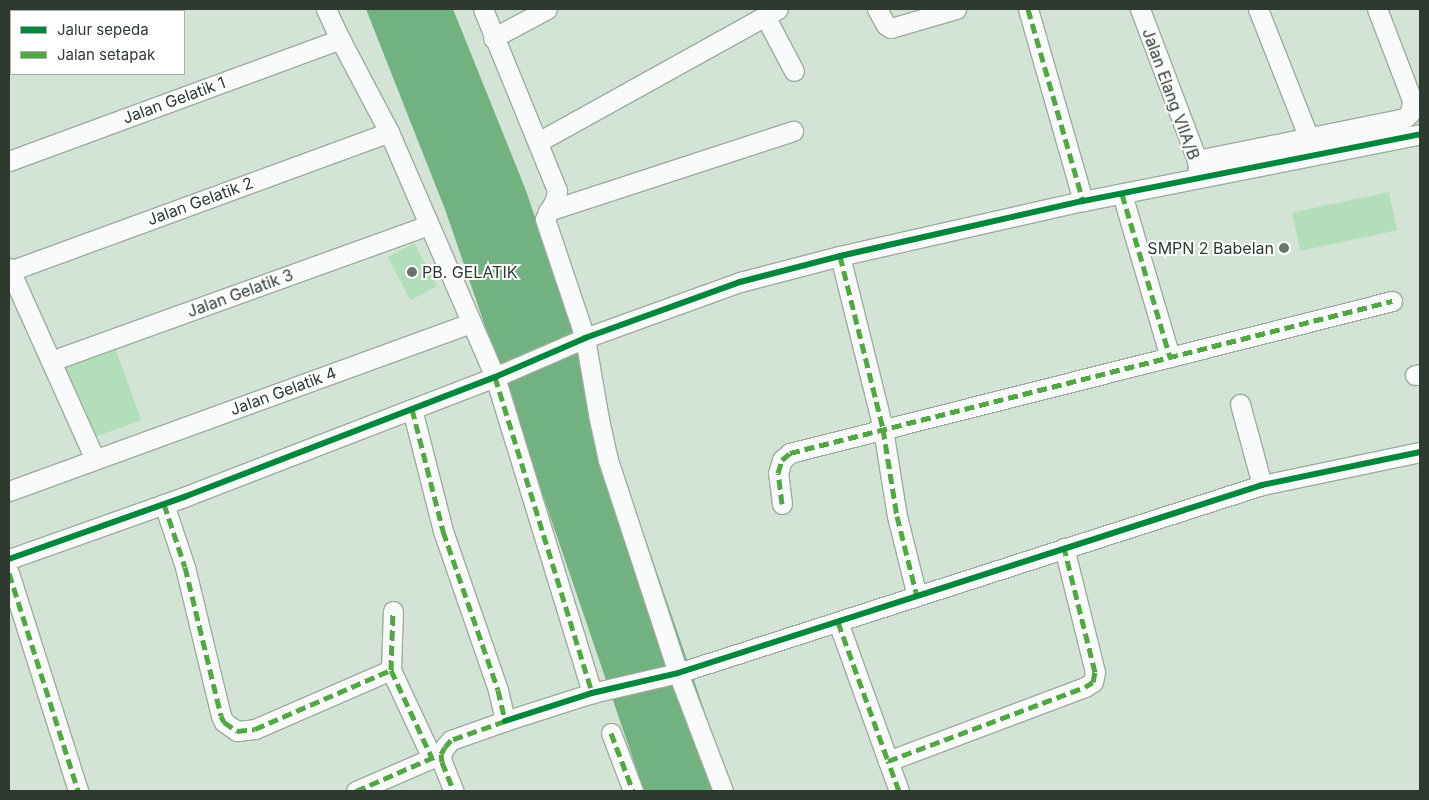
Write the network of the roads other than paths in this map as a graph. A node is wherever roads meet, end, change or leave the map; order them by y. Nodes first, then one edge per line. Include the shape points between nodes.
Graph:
1 (114, 9) edge
2 (326, 9) edge
3 (483, 9) edge
4 (547, 9) edge
5 (877, 9) edge
6 (956, 9) edge
7 (1028, 9) edge
8 (1140, 9) edge
9 (1258, 9) edge
10 (1377, 9) edge
11 (106, 10) edge
12 (772, 12) edge
13 (493, 38) junction
14 (340, 39) junction
15 (794, 71) dead end
16 (793, 131) dead end
17 (389, 132) junction
18 (1420, 134) edge
19 (1308, 136) junction
20 (538, 142) junction
21 (1197, 160) junction
22 (9, 161) edge
23 (1198, 180) junction
24 (1122, 194) junction
25 (1082, 201) junction
26 (548, 211) junction
27 (428, 225) junction
28 (840, 256) junction
29 (10, 269) edge
30 (1392, 301) dead end
31 (470, 323) junction
32 (585, 338) junction
33 (1170, 357) junction
34 (51, 361) junction
35 (495, 377) junction
36 (1240, 404) dead end
37 (412, 409) junction
38 (883, 429) junction
39 (1420, 452) edge
40 (95, 459) junction
41 (1262, 485) junction
42 (9, 491) edge
43 (164, 504) junction
44 (782, 504) dead end
45 (1064, 548) junction
46 (9, 559) edge
47 (9, 573) edge
48 (917, 596) junction
49 (393, 611) dead end
50 (838, 622) junction
51 (391, 670) junction
52 (672, 675) junction
53 (592, 693) junction
54 (505, 721) junction
55 (610, 733) dead end
56 (436, 756) junction
57 (888, 761) junction
58 (78, 791) edge
59 (356, 791) edge
60 (454, 791) edge
61 (633, 791) edge
62 (723, 791) edge
63 (899, 791) edge

1 - 11 street
2 - 14 street
3 - 13 street
4 - 13 street
5 - 6 street via 891,28
7 - 25 street
8 - 21 street, Jalan Elang VIIA/B
9 - 19 street
10 - 19 street via 1412,100 1410,113 1406,118
12 - 15 street
12 - 20 street
13 - 20 street
14 - 17 street
14 - 22 street, Jalan Gelatik 1
16 - 26 street
17 - 27 street
17 - 29 street, Jalan Gelatik 2
18 - 23 street
19 - 21 street
20 - 26 street via 556,190 555,200
21 - 23 street, Jalan Elang VIIA/B
23 - 24 street
24 - 25 street
24 - 33 street
25 - 28 street
26 - 32 street via 547,226
27 - 31 street
27 - 34 street, Jalan Gelatik 3
28 - 32 street via 740,282
28 - 38 street
29 - 34 street
30 - 33 street
31 - 35 street
31 - 40 street, Jalan Gelatik 4
32 - 35 street
32 - 52 street via 608,460
33 - 38 street
34 - 40 street
35 - 37 street
35 - 53 street
36 - 41 street
37 - 43 street
37 - 54 street via 443,531 498,690
38 - 44 street via 790,453 782,460 778,472
38 - 48 street via 897,516
39 - 41 street
40 - 42 street, Jalan Gelatik 4
41 - 45 street
43 - 46 street
43 - 51 street via 185,567 221,716 229,726 237,730 255,728
45 - 48 street
45 - 57 street via 1095,672 1092,682 1085,688
47 - 58 street
48 - 50 street
49 - 51 street
50 - 52 street
50 - 57 street
51 - 56 street
52 - 53 street
52 - 62 street
53 - 54 street
54 - 56 street via 452,740
55 - 61 street
56 - 59 street
56 - 60 street
57 - 63 street

